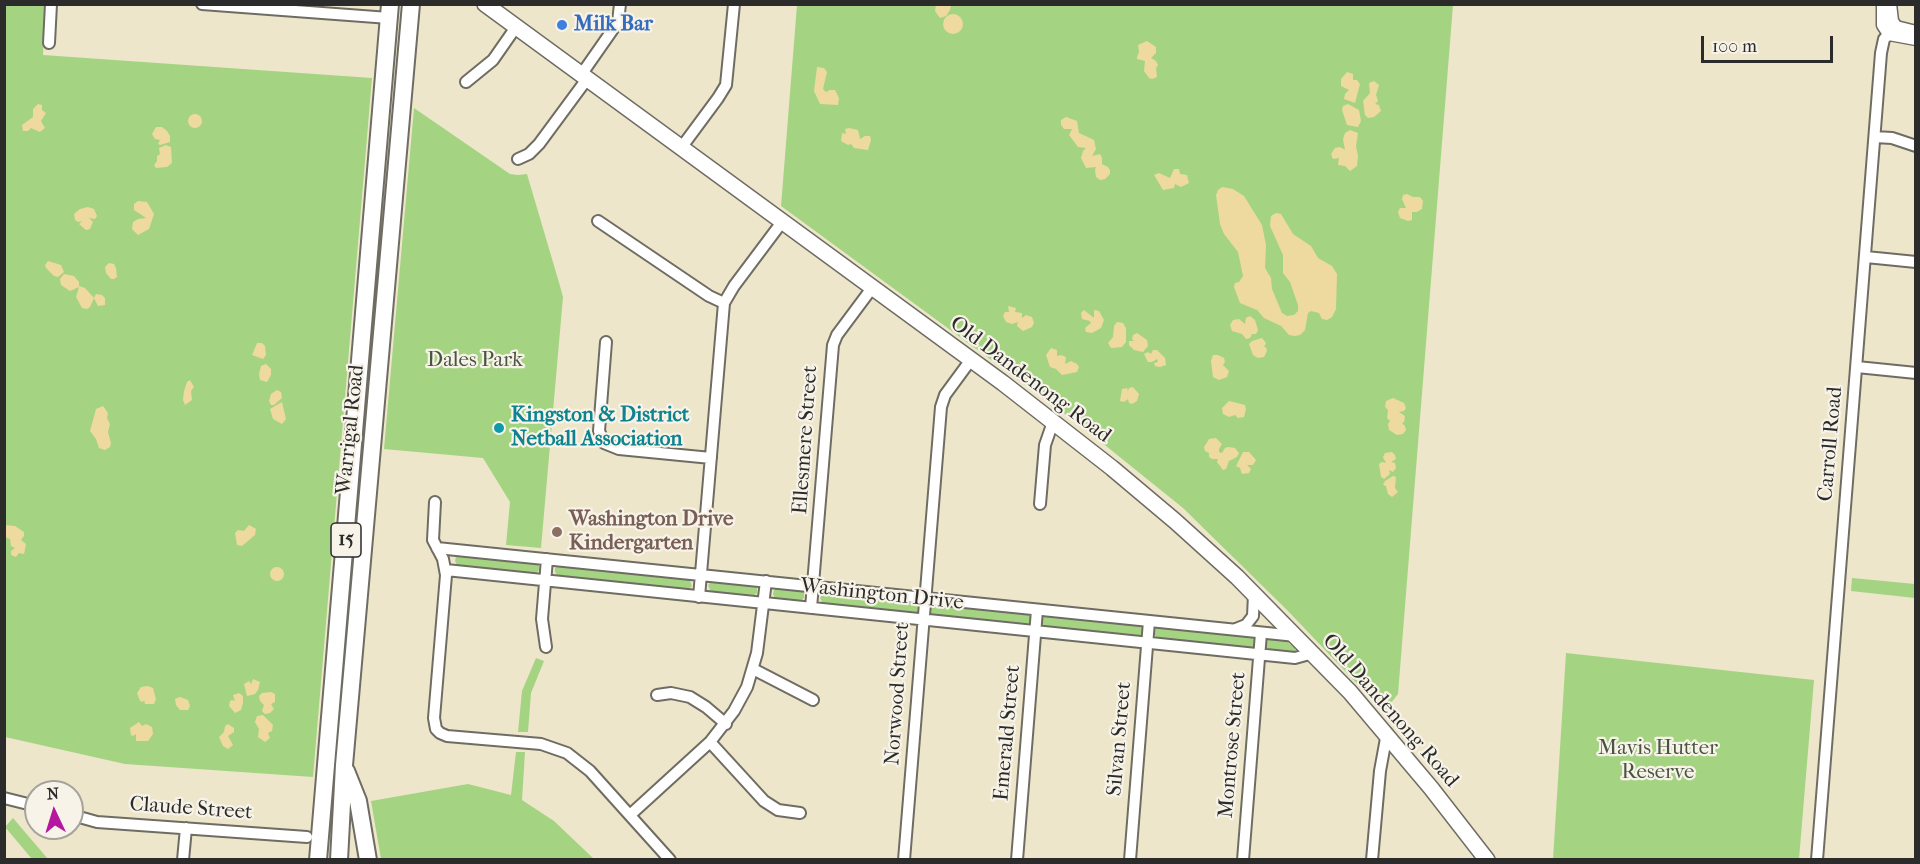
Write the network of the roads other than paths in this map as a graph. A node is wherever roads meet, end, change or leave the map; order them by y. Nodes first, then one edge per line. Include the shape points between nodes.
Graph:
1 (51, 4) edge
2 (202, 4) edge
3 (485, 4) edge
4 (620, 4) edge
5 (734, 4) edge
6 (1882, 4) edge
7 (1890, 4) edge
8 (411, 5) edge
9 (389, 11) edge
10 (516, 27) junction
11 (1892, 31) junction
12 (1916, 32) edge
13 (1916, 39) edge
14 (49, 44) dead end
15 (584, 77) junction
16 (466, 82) dead end
17 (1875, 136) junction
18 (1916, 146) edge
19 (681, 148) junction
20 (518, 159) dead end
21 (598, 221) dead end
22 (782, 222) junction
23 (1866, 257) junction
24 (1916, 262) edge
25 (872, 288) junction
26 (724, 303) junction
27 (606, 342) dead end
28 (970, 361) junction
29 (1857, 367) junction
30 (1916, 373) edge
31 (1053, 422) junction
32 (711, 458) junction
33 (435, 502) dead end
34 (1040, 504) dead end
35 (436, 548) junction
36 (547, 559) junction
37 (445, 567) junction
38 (701, 575) junction
39 (545, 581) junction
40 (766, 581) junction
41 (813, 586) junction
42 (1254, 594) junction
43 (699, 597) junction
44 (925, 598) junction
45 (764, 603) junction
46 (811, 608) junction
47 (1037, 610) junction
48 (923, 619) junction
49 (1149, 621) junction
50 (1233, 630) junction
51 (1035, 631) junction
52 (1261, 633) junction
53 (1296, 636) junction
54 (1147, 642) junction
55 (546, 647) dead end
56 (1312, 653) junction
57 (1259, 654) junction
58 (753, 669) junction
59 (657, 695) dead end
60 (813, 700) dead end
61 (726, 724) junction
62 (1387, 733) junction
63 (710, 742) junction
64 (344, 765) junction
65 (4, 798) edge
66 (24, 803) edge
67 (800, 813) dead end
68 (630, 815) junction
69 (84, 818) edge
70 (186, 828) junction
71 (307, 837) dead end
72 (183, 860) edge
73 (318, 860) edge
74 (339, 860) edge
75 (368, 860) edge
76 (670, 860) edge
77 (904, 860) edge
78 (1017, 860) edge
79 (1130, 860) edge
80 (1243, 860) edge
81 (1372, 860) edge
82 (1487, 860) edge
83 (1816, 860) edge

1 - 14 street
2 - 9 street
3 - 10 main road, Old Dandenong Road
4 - 15 street via 618,22
5 - 19 street via 726,85
6 - 11 street via 1883,25
7 - 11 street
8 - 64 highway, Warrigal Road / 15
9 - 73 highway, Warrigal Road / 15
10 - 15 main road, Old Dandenong Road
10 - 16 street via 493,60
11 - 12 street
11 - 13 street
11 - 17 street, Carroll Road via 1882,45
15 - 19 main road, Old Dandenong Road
15 - 20 street via 539,144 526,157
17 - 18 street
17 - 23 street, Carroll Road
19 - 22 main road, Old Dandenong Road
21 - 26 street
22 - 25 main road, Old Dandenong Road
22 - 26 street
23 - 24 street
23 - 29 street, Carroll Road
25 - 28 main road, Old Dandenong Road
25 - 41 street, Ellesmere Street via 833,345
26 - 32 street
27 - 32 street via 599,431 604,443 619,449
28 - 31 main road, Old Dandenong Road
28 - 44 street, Norwood Street via 942,402
29 - 30 street
29 - 83 street, Carroll Road
31 - 34 street via 1046,438
31 - 42 main road, Old Dandenong Road via 1175,521
32 - 38 street
33 - 35 street via 432,538
35 - 36 street, Washington Drive
35 - 37 street
36 - 38 street, Washington Drive
36 - 39 street
37 - 39 street, Washington Drive
37 - 68 street via 434,718 438,732 557,748 583,764
38 - 40 street, Washington Drive
38 - 43 street
39 - 43 street, Washington Drive
39 - 55 street via 542,626
40 - 41 street, Washington Drive
40 - 45 street
41 - 44 street, Washington Drive
41 - 46 street, Ellesmere Street
42 - 50 street via 1252,618
42 - 53 main road, Old Dandenong Road
43 - 45 street, Washington Drive
44 - 47 street, Washington Drive
44 - 48 street, Norwood Street
45 - 46 street, Washington Drive
45 - 58 street
46 - 48 street, Washington Drive
47 - 49 street, Washington Drive
47 - 51 street, Emerald Street
48 - 51 street, Washington Drive
48 - 77 street, Norwood Street
49 - 50 street, Washington Drive
49 - 54 street, Silvan Street
50 - 52 street, Washington Drive
51 - 54 street, Washington Drive
51 - 78 street, Emerald Street
52 - 53 street, Washington Drive
52 - 57 street, Montrose Street
53 - 56 main road, Old Dandenong Road
54 - 57 street, Washington Drive
54 - 79 street, Silvan Street
56 - 57 street, Washington Drive via 1295,658
56 - 62 main road, Old Dandenong Road
57 - 80 street, Montrose Street
58 - 60 street
58 - 61 street
59 - 61 street via 690,697
61 - 63 street
62 - 81 street
62 - 82 main road, Old Dandenong Road
63 - 67 street via 764,801 778,810
63 - 68 street
64 - 74 highway, Warrigal Road / 15
64 - 75 highway via 358,801
65 - 66 street
68 - 76 street
69 - 70 street, Claude Street
70 - 71 street, Claude Street
70 - 72 street

